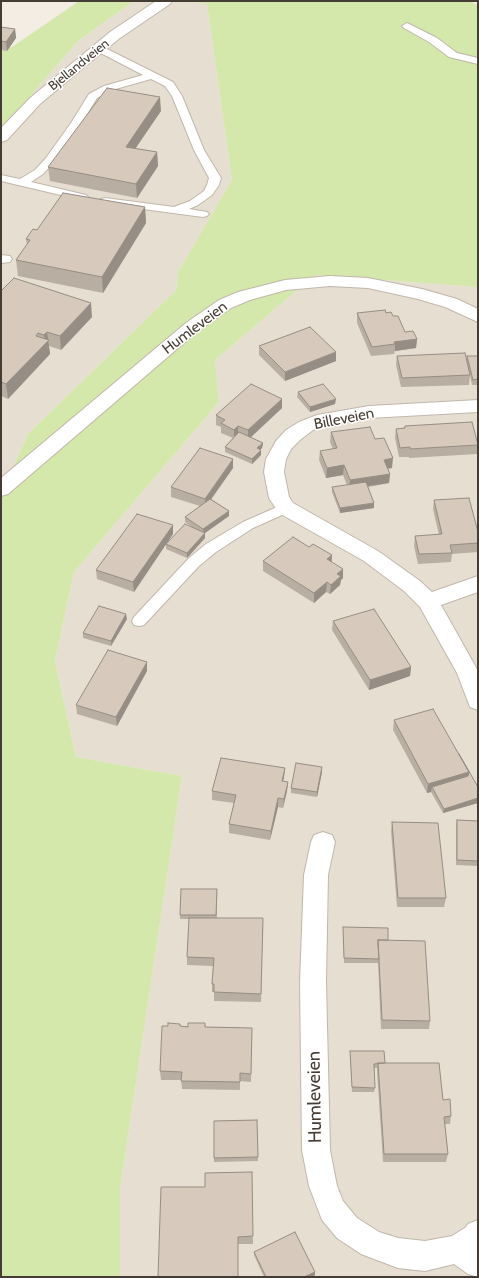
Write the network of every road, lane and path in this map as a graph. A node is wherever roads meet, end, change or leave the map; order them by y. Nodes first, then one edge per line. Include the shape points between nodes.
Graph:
1 (165, 1) edge
2 (407, 26) dead end
3 (99, 48) junction
4 (478, 61) edge
5 (153, 75) junction
6 (1, 137) edge
7 (1, 178) edge
8 (22, 183) junction
9 (176, 210) junction
10 (203, 214) dead end
11 (478, 316) edge
12 (478, 406) edge
13 (1, 489) edge
14 (286, 508) junction
15 (478, 584) edge
16 (428, 601) junction
17 (140, 622) dead end
18 (478, 701) edge
19 (324, 842) dead end
20 (471, 1249) edge

1 - 3 street, Bjellandveien
2 - 4 lane via 433,40 453,55
3 - 5 lane
3 - 6 street, Bjellandveien via 35,101
5 - 8 lane via 108,88 93,96 50,160 39,172
5 - 9 lane via 169,84 177,96 199,150 215,178 208,193
7 - 8 lane
8 - 9 lane via 72,196
9 - 10 lane
11 - 13 street, Humleveien via 451,303 422,294 368,283 330,281 285,285 244,296 225,304 192,327
12 - 14 street, Billeveien via 369,412 306,426 293,435 276,459 274,472 279,498
14 - 16 street via 371,556
14 - 17 lane via 248,525 211,548 194,562
15 - 16 street
16 - 18 street via 468,673
19 - 20 street, Humleveien via 316,875 313,982 316,1150 323,1186 332,1210 347,1228 371,1244 398,1253 425,1256

